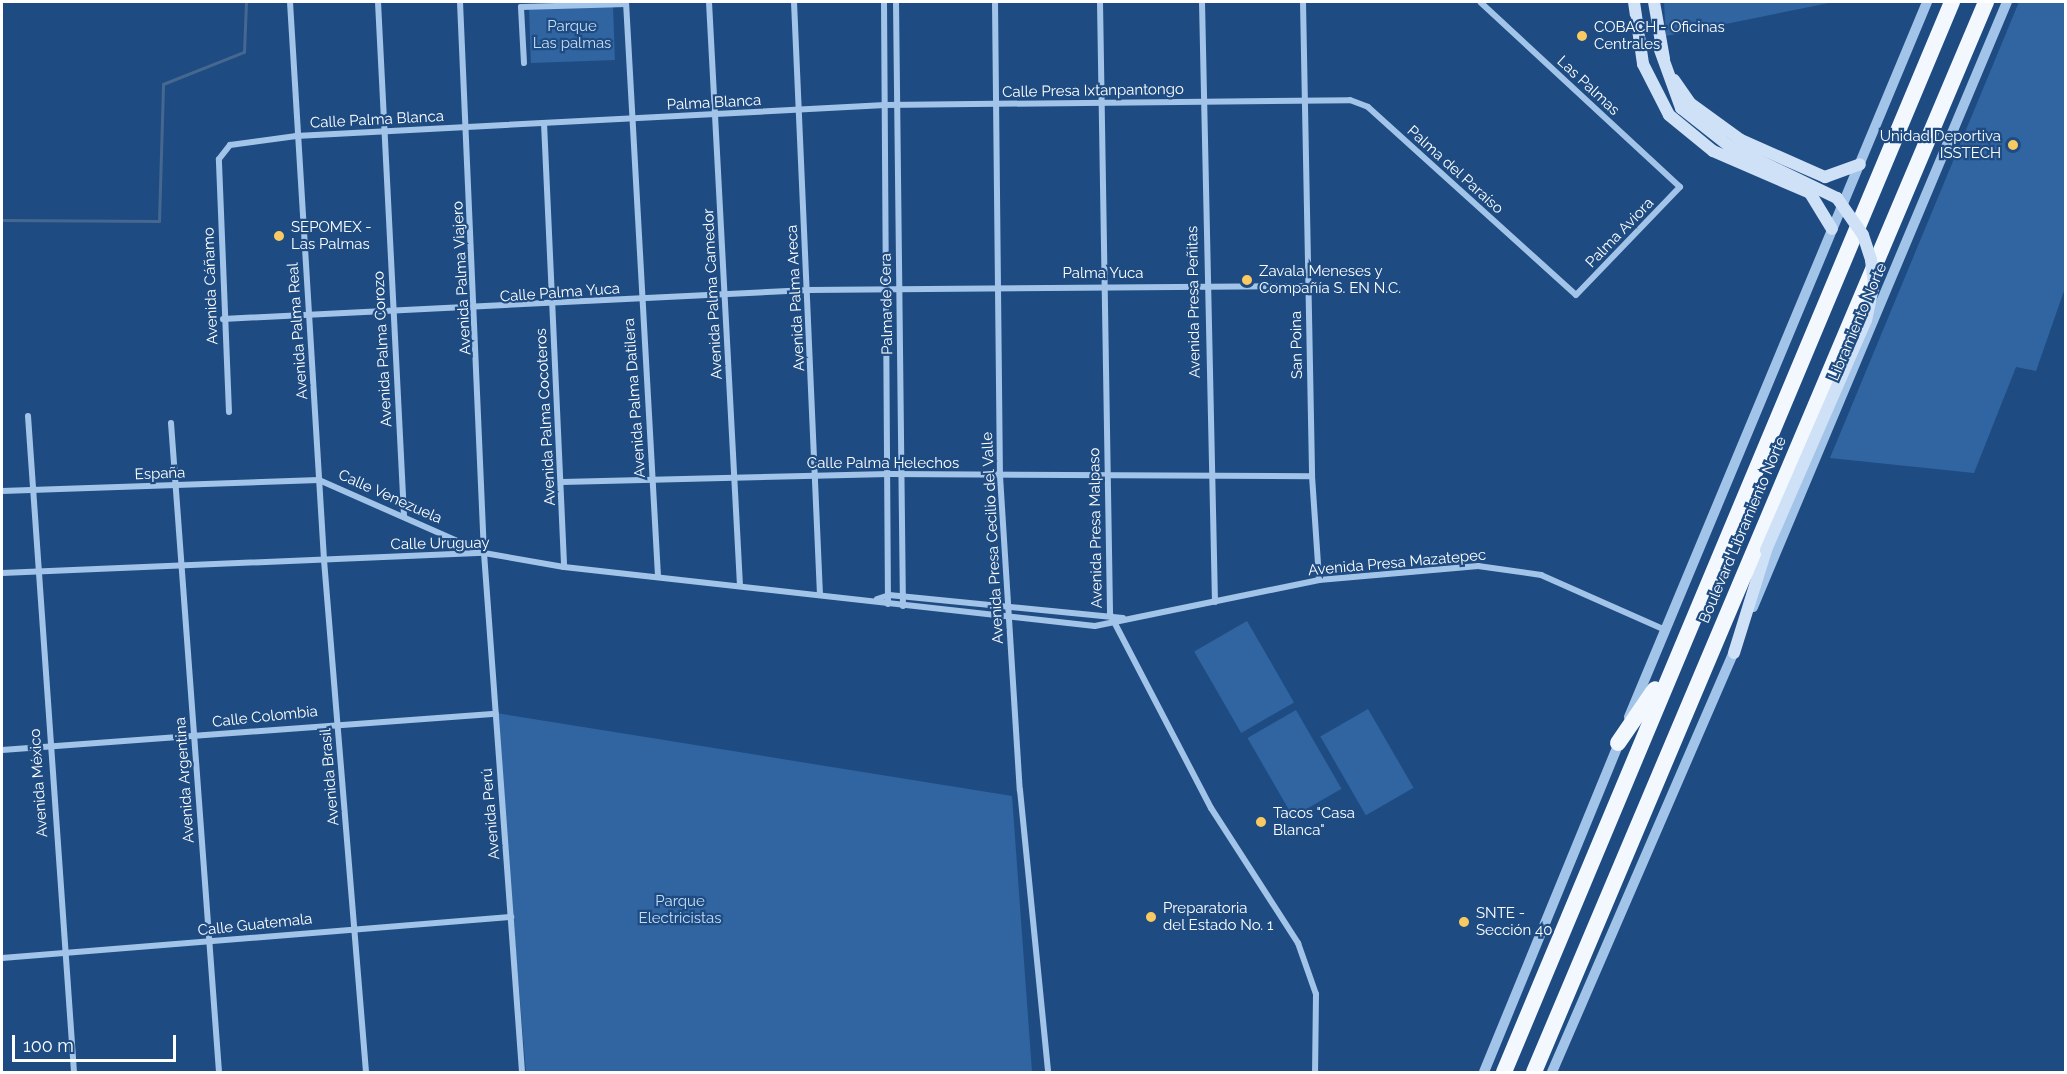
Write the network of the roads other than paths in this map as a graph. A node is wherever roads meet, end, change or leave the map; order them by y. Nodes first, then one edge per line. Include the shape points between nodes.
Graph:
1 (290, 2) edge
2 (378, 2) edge
3 (460, 2) edge
4 (709, 2) edge
5 (794, 2) edge
6 (884, 2) edge
7 (896, 2) edge
8 (995, 2) edge
9 (1100, 2) edge
10 (1202, 2) edge
11 (1303, 2) edge
12 (1480, 2) edge
13 (1634, 2) edge
14 (1654, 2) edge
15 (1927, 2) edge
16 (1952, 2) edge
17 (1986, 2) edge
18 (2007, 2) edge
19 (626, 3) edge
20 (1660, 50) junction
21 (524, 63) dead end
22 (1302, 99) junction
23 (1203, 101) junction
24 (1104, 102) junction
25 (885, 105) junction
26 (896, 105) junction
27 (998, 106) junction
28 (798, 110) junction
29 (715, 116) junction
30 (633, 118) junction
31 (544, 123) junction
32 (467, 128) junction
33 (384, 131) junction
34 (296, 136) junction
35 (219, 159) joint
36 (1860, 164) junction
37 (1680, 188) joint
38 (1832, 229) junction
39 (1105, 286) junction
40 (1205, 286) junction
41 (1308, 286) junction
42 (999, 287) junction
43 (886, 289) junction
44 (898, 289) junction
45 (808, 290) junction
46 (1576, 295) joint
47 (725, 296) junction
48 (640, 300) junction
49 (552, 306) junction
50 (475, 310) junction
51 (393, 314) junction
52 (311, 317) junction
53 (223, 320) junction
54 (229, 412) dead end
55 (28, 416) dead end
56 (171, 423) dead end
57 (889, 474) junction
58 (1106, 474) junction
59 (818, 475) junction
60 (902, 475) junction
61 (1209, 475) junction
62 (1000, 476) junction
63 (1312, 476) junction
64 (735, 478) junction
65 (319, 480) junction
66 (562, 482) junction
67 (652, 482) junction
68 (176, 485) junction
69 (2, 491) edge
70 (30, 491) junction
71 (404, 516) junction
72 (484, 553) junction
73 (324, 560) junction
74 (564, 567) junction
75 (181, 569) junction
76 (36, 572) junction
77 (2, 573) edge
78 (658, 578) junction
79 (1320, 579) junction
80 (741, 585) junction
81 (820, 594) junction
82 (889, 595) junction
83 (904, 596) junction
84 (876, 599) junction
85 (1215, 602) junction
86 (888, 604) junction
87 (903, 606) junction
88 (1008, 607) junction
89 (1110, 614) junction
90 (1123, 618) junction
91 (1008, 619) junction
92 (1112, 624) junction
93 (1665, 630) junction
94 (1734, 653) junction
95 (1677, 656) junction
96 (496, 714) junction
97 (337, 722) junction
98 (194, 736) junction
99 (1618, 743) junction
100 (48, 747) junction
101 (2, 750) edge
102 (511, 917) junction
103 (354, 927) junction
104 (209, 942) junction
105 (63, 952) junction
106 (2, 958) edge
107 (74, 1072) edge
108 (219, 1072) edge
109 (366, 1072) edge
110 (522, 1072) edge
111 (1048, 1072) edge
112 (1315, 1072) edge
113 (1484, 1072) edge
114 (1504, 1072) edge
115 (1534, 1072) edge
116 (1552, 1072) edge

1 - 34 street, Avenida Palma Real
2 - 33 street, Avenida Palma Corozo
3 - 32 street, Avenida Palma Viajero
4 - 29 street, Avenida Palma Camedor
5 - 28 street, Avenida Palma Areca
6 - 25 street, Palma de Cera
7 - 26 street, Palma de Cera
8 - 27 street, Avenida Presa Cecilio del Valle
9 - 24 street, Avenida Presa Malpaso
10 - 23 street, Avenida Presa Peñitas
11 - 22 street, San Poina
12 - 37 street, Las Palmas
13 - 38 main road via 1643,64 1669,115 1713,151 1810,193
14 - 20 main road
15 - 36 street
16 - 95 highway, Boulevard Libramiento Norte
17 - 115 highway, Boulevard Libramiento Norte
18 - 94 street, Libramiento Norte
19 - 21 street via 521,7
19 - 30 street, Avenida Palma Datilera
20 - 36 main road via 1678,87 1708,118 1741,140 1825,177
20 - 94 main road, bridge via 1681,108 1729,146 1837,198 1863,234 1874,283 1866,320 1766,550
22 - 23 street, Calle Presa Ixtanpantongo
22 - 41 street, San Poina
22 - 46 street, Palma del Paraíso via 1350,100 1368,107
23 - 24 street, Calle Presa Ixtanpantongo
23 - 40 street, Avenida Presa Peñitas
24 - 27 street, Calle Presa Ixtanpantongo
24 - 39 street, Avenida Presa Malpaso
25 - 26 street, Calle Presa Ixtanpantongo
25 - 28 street, Palma Blanca
25 - 43 street, Palma de Cera
26 - 27 street, Calle Presa Ixtanpantongo
26 - 44 street, Palma de Cera
27 - 42 street, Avenida Presa Cecilio del Valle
28 - 29 street, Palma Blanca
28 - 45 street, Avenida Palma Areca
29 - 30 street, Palma Blanca
29 - 47 street, Avenida Palma Camedor
30 - 31 street, Palma Blanca
30 - 48 street, Avenida Palma Datilera
31 - 32 street, Calle Palma Blanca
31 - 49 street, Avenida Palma Cocoteros
32 - 33 street, Calle Palma Blanca
32 - 50 street, Avenida Palma Viajero
33 - 34 street, Calle Palma Blanca
33 - 51 street, Avenida Palma Corozo
34 - 35 street, Calle Palma Blanca via 230,144
34 - 52 street, Avenida Palma Real
35 - 53 street, Avenida Cáñamo
36 - 38 street
37 - 46 street, Palma Aviora
38 - 93 street
39 - 40 street, Palma Yuca
39 - 42 street, Palma Yuca
39 - 58 street, Avenida Presa Malpaso
40 - 41 street, Palma Yuca
40 - 61 street, Avenida Presa Peñitas
41 - 63 street, San Poina
42 - 44 street, Palma Yuca
42 - 62 street, Avenida Presa Cecilio del Valle
43 - 44 street, Calle Palma Yuca
43 - 45 street, Calle Palma Yuca
43 - 57 street, Palma de Cera
44 - 60 street, Palma de Cera
45 - 47 street, Calle Palma Yuca
45 - 59 street, Avenida Palma Areca
47 - 48 street, Calle Palma Yuca
47 - 64 street, Avenida Palma Camedor
48 - 49 street, Calle Palma Yuca
48 - 67 street, Avenida Palma Datilera
49 - 50 street, Calle Palma Yuca
49 - 66 street, Avenida Palma Cocoteros
50 - 51 street, Calle Palma Yuca
50 - 72 street, Avenida Palma Viajero
51 - 52 street, Calle Palma Yuca
51 - 71 street, Avenida Palma Corozo
52 - 53 street, Calle Palma Yuca
52 - 65 street, Avenida Palma Real
53 - 54 street, Avenida Cáñamo
55 - 70 street, Avenida México
56 - 68 street, Avenida Argentina
57 - 59 street, Calle Palma Helechos
57 - 60 street, Calle Palma Helechos
57 - 82 street, Palma de Cera
58 - 61 street, Calle Palma Helechos
58 - 62 street, Calle Palma Helechos
58 - 89 street, Avenida Presa Malpaso
59 - 64 street, Calle Palma Helechos
59 - 81 street, Avenida Palma Areca
60 - 62 street, Calle Palma Helechos
60 - 83 street, Palma de Cera
61 - 63 street, Calle Palma Helechos
61 - 85 street, Avenida Presa Peñitas
62 - 88 street, Avenida Presa Cecilio del Valle
63 - 79 street, San Poina
64 - 67 street, Calle Palma Helechos
64 - 80 street, Avenida Palma Camedor
65 - 68 street, España
65 - 71 street, Calle Venezuela
65 - 73 street, Avenida Brasil
66 - 67 street, Calle Palma Helechos
66 - 74 street, Avenida Palma Cocoteros
67 - 78 street, Avenida Palma Datilera
68 - 70 street, España
68 - 75 street, Avenida Argentina
69 - 70 street, España
70 - 76 street, Avenida México
71 - 72 street, Calle Venezuela
72 - 73 street, Calle Uruguay
72 - 74 street, Calle Uruguay
72 - 96 street, Avenida Perú
73 - 75 street, Calle Uruguay
73 - 97 street, Avenida Brasil
74 - 78 street, Calle Uruguay
75 - 76 street, Calle Uruguay
75 - 98 street, Avenida Argentina
76 - 77 street, Calle Uruguay
76 - 100 street, Avenida México
78 - 80 street, Calle Uruguay
79 - 85 street, Avenida Presa Mazatepec
79 - 93 street, Avenida Presa Mazatepec via 1505,567 1541,575
80 - 81 street, Calle Uruguay
81 - 84 street, Calle Uruguay
82 - 83 street, Avenida Presa Mazatepec
82 - 84 street, Calle Uruguay
82 - 86 street, Palma de Cera
83 - 87 street, Palma de Cera
83 - 88 street, Avenida Presa Mazatepec
84 - 86 street, Calle Uruguay
85 - 90 street, Avenida Presa Mazatepec
86 - 87 street
87 - 91 street
88 - 89 street, Avenida Presa Mazatepec
88 - 91 street, Avenida Presa Cecilio del Valle
89 - 90 street, Avenida Presa Mazatepec
89 - 92 street, Avenida Presa Malpaso
90 - 92 street, Avenida Presa Mazatepec
91 - 92 street
91 - 111 street, Avenida Presa Cecilio del Valle
92 - 112 street, Avenida Presa Malpaso via 1211,808 1298,943 1317,1005
93 - 99 street
94 - 116 street, Libramiento Norte
95 - 99 highway
95 - 114 highway, Boulevard Libramiento Norte
96 - 97 street, Calle Colombia
96 - 102 street, Avenida Perú
97 - 98 street, Calle Colombia
97 - 103 street, Avenida Brasil
98 - 100 street, Calle Colombia
98 - 104 street, Avenida Argentina
99 - 113 street
100 - 101 street, Calle Colombia
100 - 105 street, Avenida México
102 - 103 street, Calle Guatemala
102 - 110 street, Avenida Perú
103 - 104 street, Calle Guatemala
103 - 109 street, Avenida Brasil
104 - 105 street, Calle Guatemala
104 - 108 street, Avenida Argentina
105 - 106 street, Calle Guatemala
105 - 107 street, Avenida México

